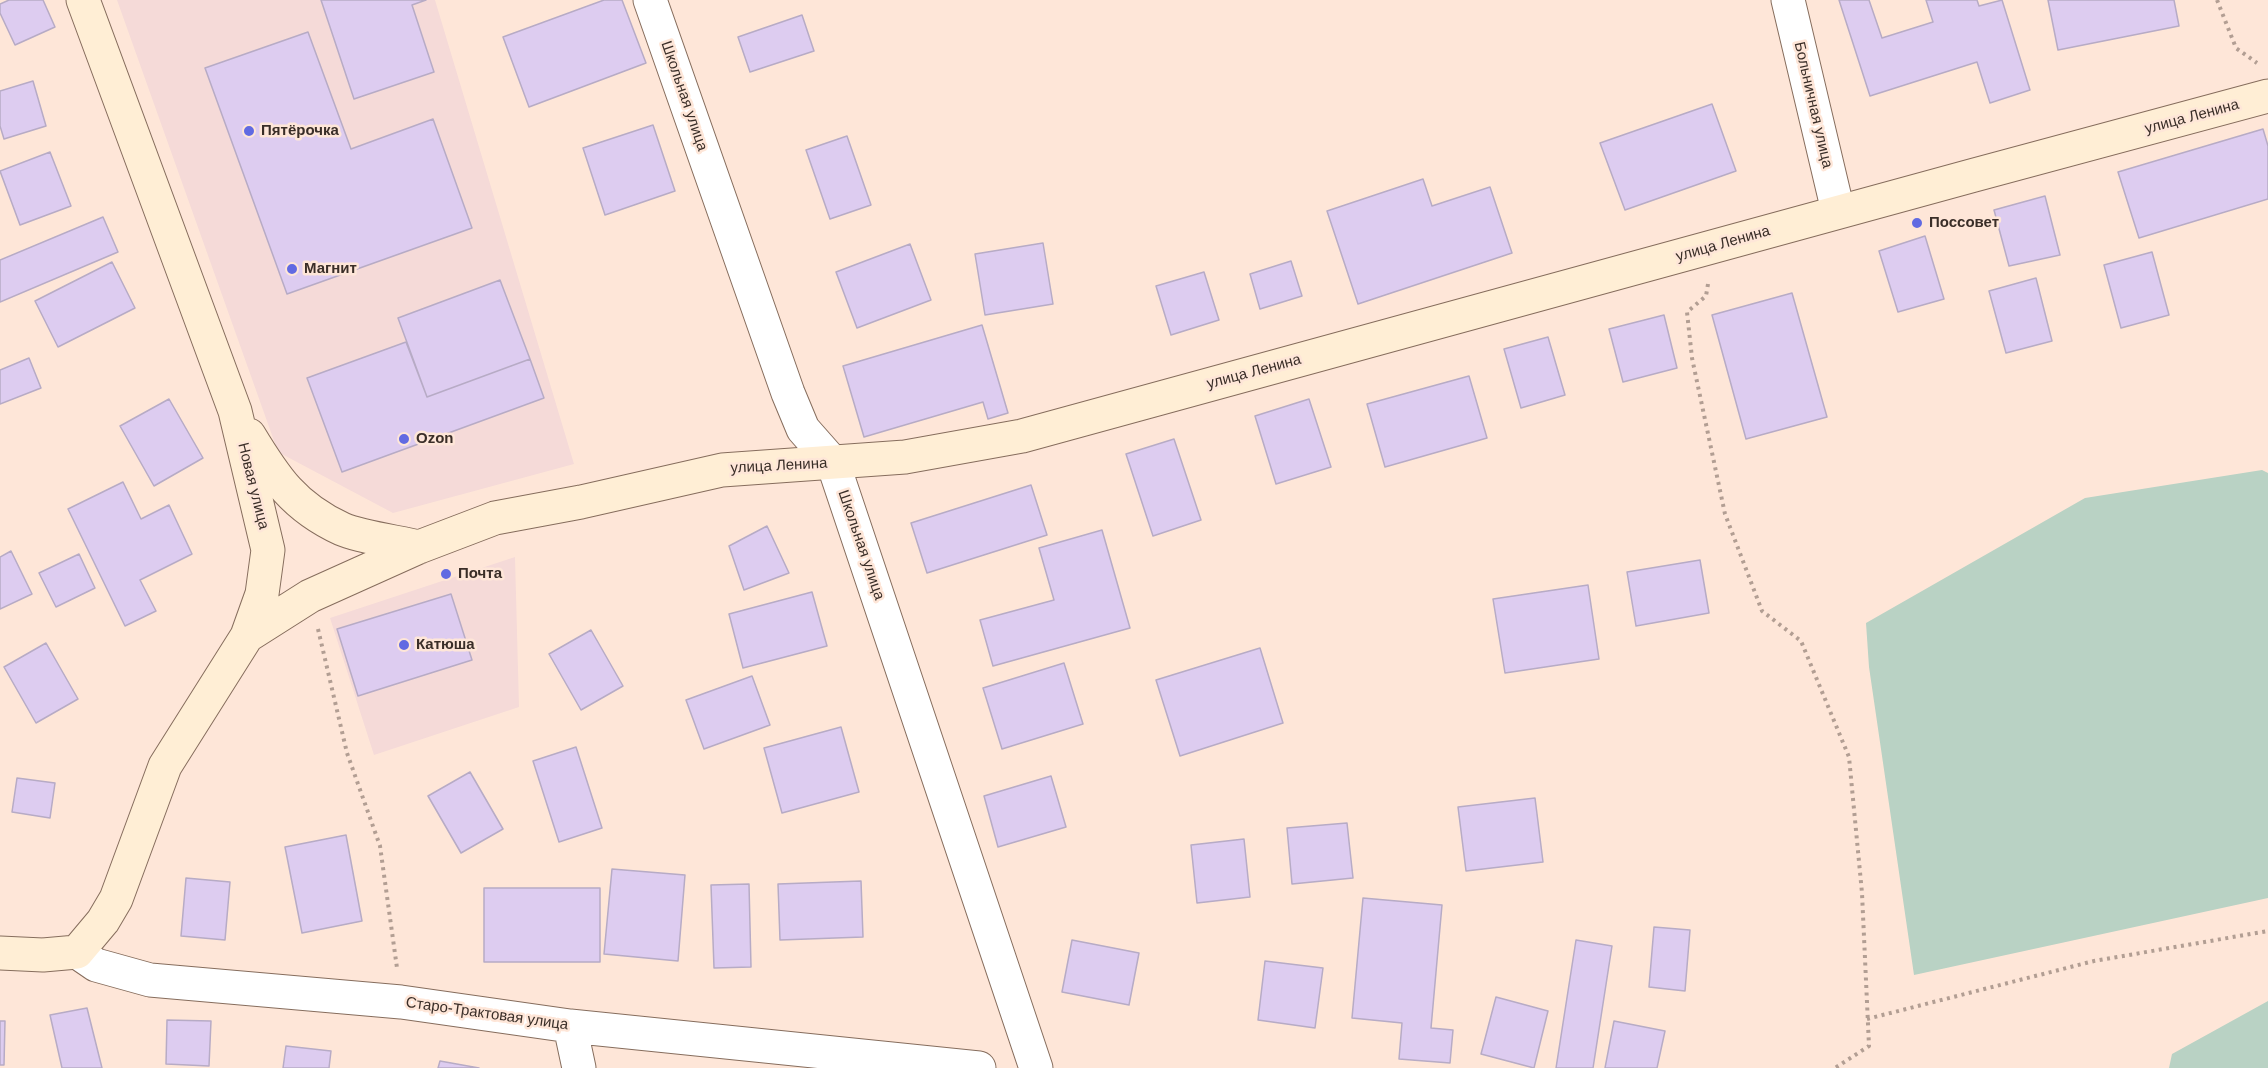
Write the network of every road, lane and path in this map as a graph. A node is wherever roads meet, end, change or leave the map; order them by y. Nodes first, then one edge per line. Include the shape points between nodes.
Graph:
1 (83, 0) edge
2 (650, 0) edge
3 (1788, 0) edge
4 (2217, 0) edge
5 (2264, 81) edge
6 (1838, 211) junction
7 (1714, 247) junction
8 (235, 411) junction
9 (833, 463) junction
10 (419, 547) junction
11 (310, 596) junction
12 (247, 636) junction
13 (2268, 931) edge
14 (77, 952) junction
15 (0, 953) edge
16 (401, 1002) junction
17 (1868, 1018) junction
18 (570, 1026) junction
19 (579, 1068) edge
20 (979, 1068) edge
21 (1036, 1068) edge
22 (1835, 1068) edge

1 - 8 street, Новая улица
2 - 9 street, Школьная улица via 788,393 803,429
3 - 6 street, Больничная улица
4 - 5 path via 2236,48
5 - 6 street, улица Ленина
6 - 7 street, улица Ленина
7 - 9 street, улица Ленина via 1022,436 904,456
7 - 17 path via 1706,296 1687,312 1692,358 1725,514 1762,611 1801,640 1849,757 1862,893
8 - 10 street via 270,470 300,504 343,529
8 - 12 street, Новая улица via 268,550 262,594
9 - 10 street, улица Ленина via 722,470 495,518
9 - 21 street, Школьная улица
10 - 11 street, улица Ленина
11 - 12 street, улица Ленина
11 - 16 path via 347,753 380,846
12 - 14 street, Новая улица via 165,766 116,899
13 - 17 path via 2094,961
14 - 15 street via 43,956
14 - 16 street, Старо-Трактовая улица via 96,965 150,980
16 - 18 street, Старо-Трактовая улица
17 - 22 path via 1869,1046
18 - 19 street
18 - 20 street, Старо-Трактовая улица

